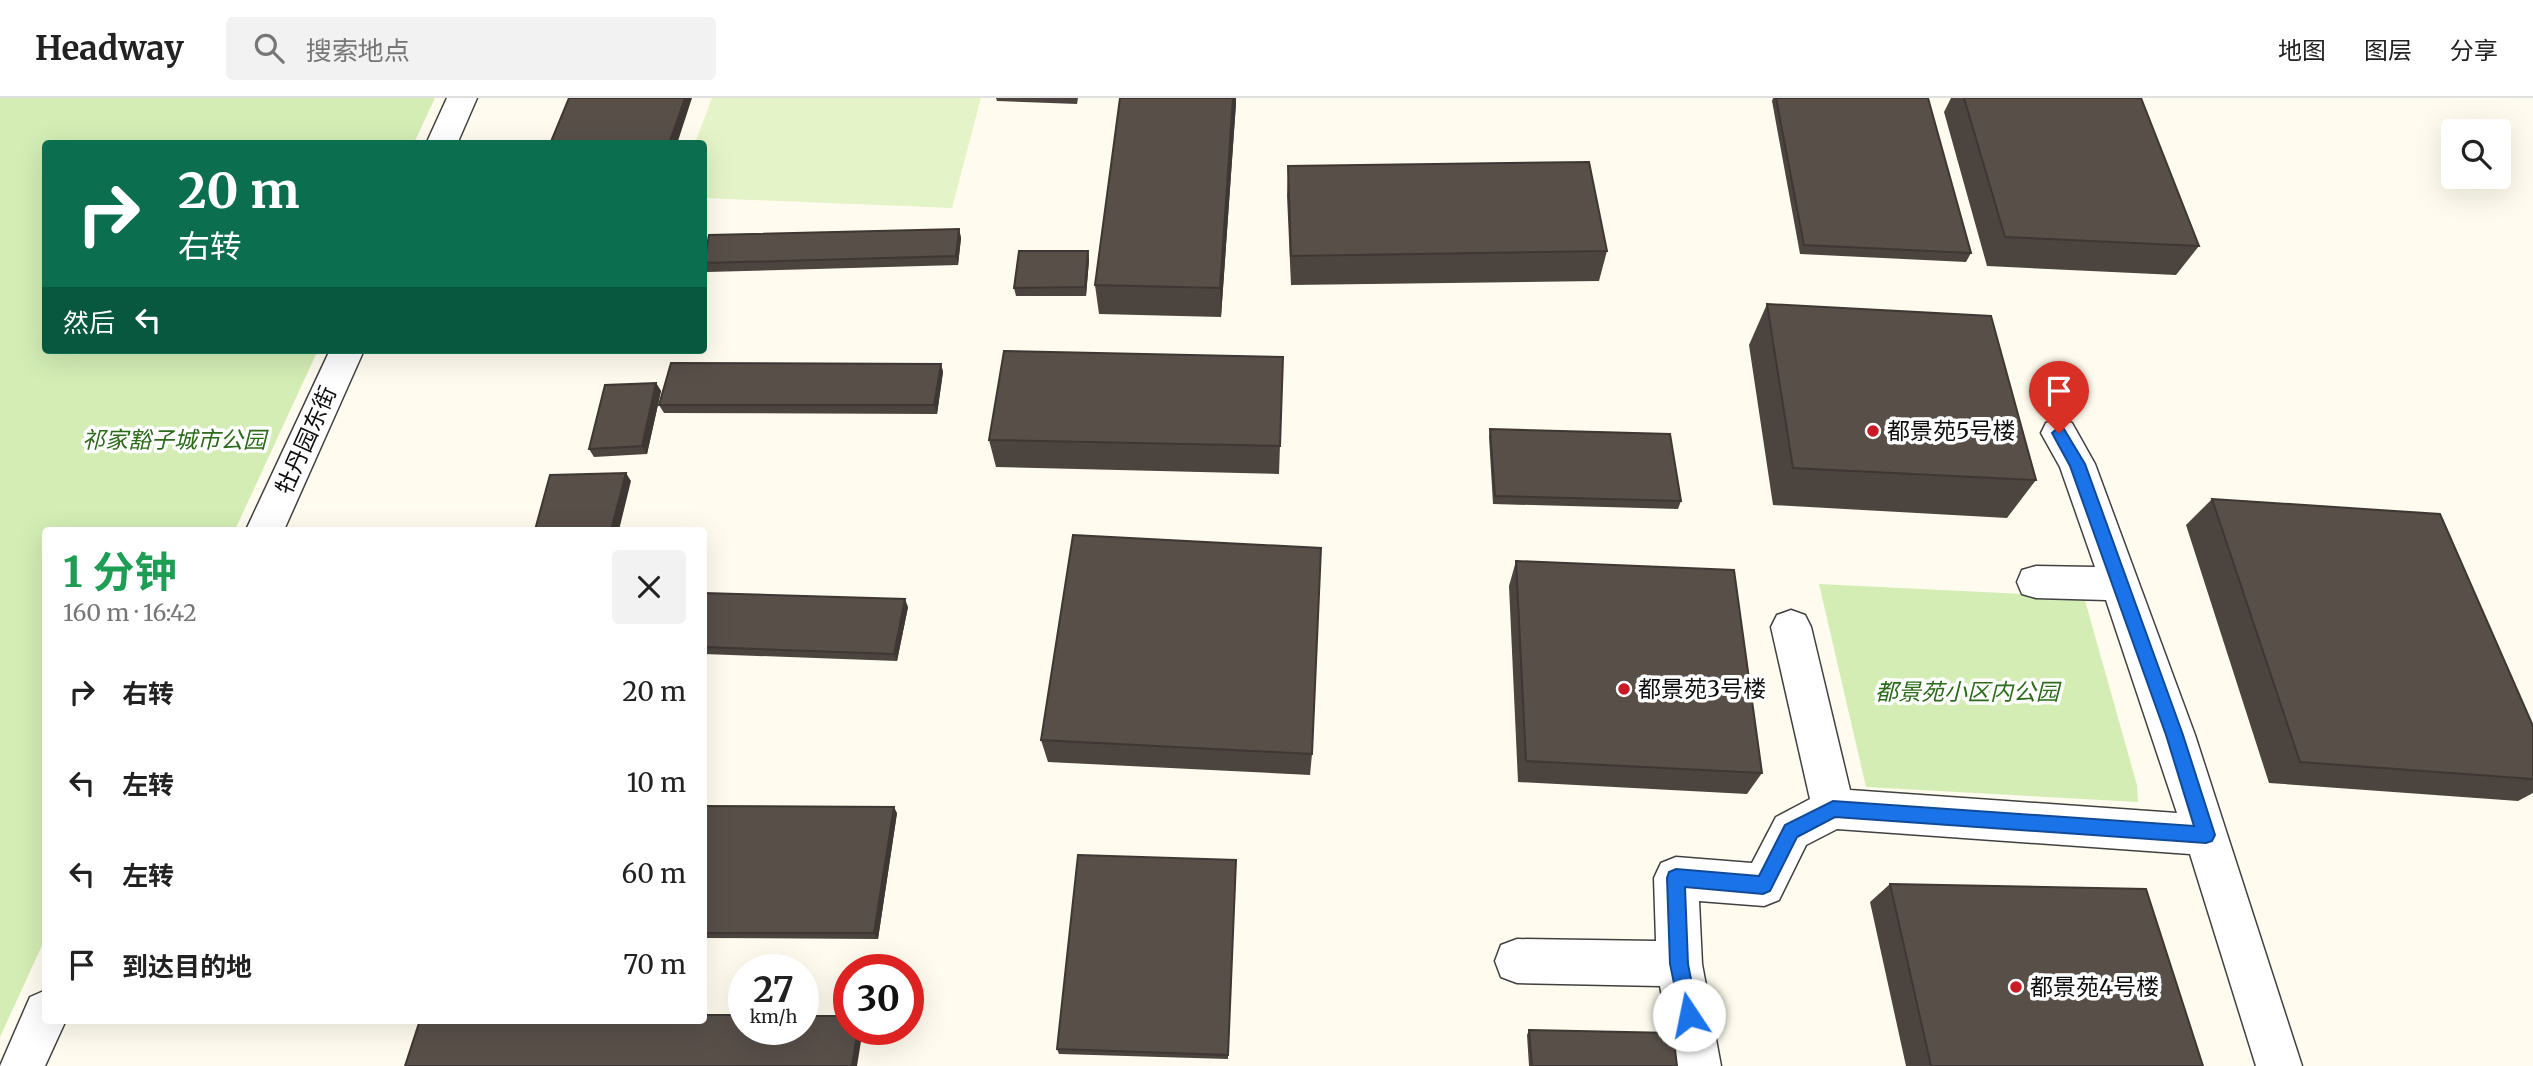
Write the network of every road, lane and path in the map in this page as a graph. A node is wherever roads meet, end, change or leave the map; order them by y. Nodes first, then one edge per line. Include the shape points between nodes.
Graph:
1 (462, 98) edge
2 (443, 140) edge
3 (345, 354) edge
4 (2059, 433) dead end
5 (266, 527) edge
6 (2036, 582) dead end
7 (2120, 584) junction
8 (1791, 627) dead end
9 (1833, 809) junction
10 (2206, 835) junction
11 (1517, 961) dead end
12 (1679, 964) junction
13 (42, 1022) edge
14 (22, 1066) edge
15 (1698, 1066) edge
16 (2279, 1066) edge

1 - 2 street
3 - 5 street, 牡丹园东街
4 - 7 street via 2077,464
6 - 7 street
7 - 10 street
8 - 9 street
9 - 10 street
9 - 12 street via 1791,831 1763,885 1676,878
10 - 16 street
11 - 12 street
12 - 15 street
13 - 14 street

